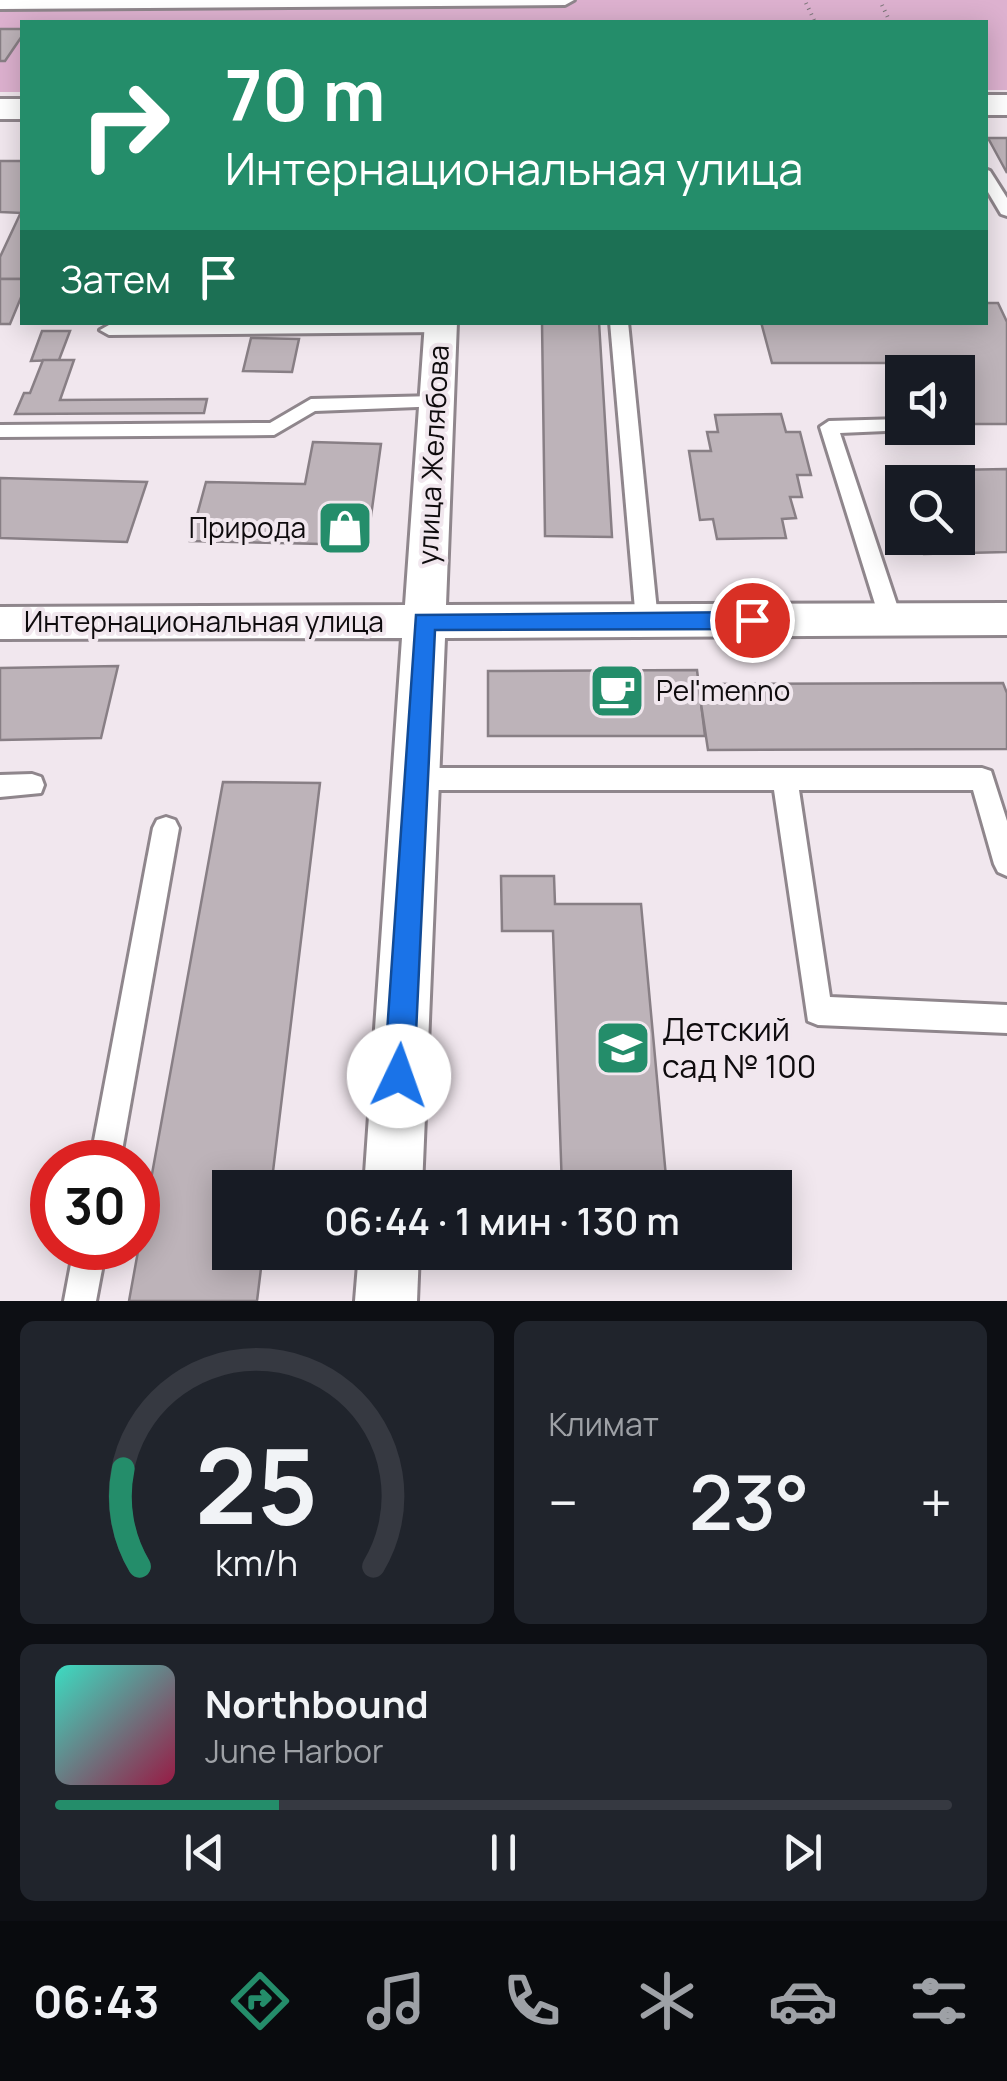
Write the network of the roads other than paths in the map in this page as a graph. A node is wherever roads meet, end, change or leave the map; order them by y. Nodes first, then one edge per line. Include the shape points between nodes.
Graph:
1 (565, 0) edge
2 (0, 4) edge
3 (988, 179) edge
4 (1007, 211) edge
5 (441, 325) edge
6 (619, 325) edge
7 (109, 330) dead end
8 (436, 402) junction
9 (885, 425) edge
10 (0, 430) edge
11 (1007, 619) edge
12 (647, 620) junction
13 (891, 620) junction
14 (424, 621) junction
15 (0, 624) edge
16 (415, 779) junction
17 (785, 779) junction
18 (32, 785) dead end
19 (0, 786) edge
20 (166, 828) dead end
21 (1007, 864) edge
22 (1007, 1019) edge
23 (109, 1140) edge
24 (393, 1170) edge
25 (86, 1270) edge
26 (388, 1270) edge
27 (80, 1301) edge
28 (386, 1301) edge

1 - 2 street
3 - 4 lane
5 - 7 lane
5 - 8 street, улица Желябова
6 - 12 lane
8 - 10 lane via 311,404 274,429
8 - 14 street, улица Желябова
9 - 13 lane via 829,426
11 - 13 street, Интернациональная улица
12 - 13 street, Интернациональная улица
12 - 14 street, Интернациональная улица
14 - 15 street, Интернациональная улица
14 - 16 street, улица Желябова
16 - 17 lane
16 - 24 street, улица Желябова
17 - 21 lane via 982,779
17 - 22 lane via 818,1011
18 - 19 lane
20 - 23 lane
25 - 27 lane
26 - 28 street

